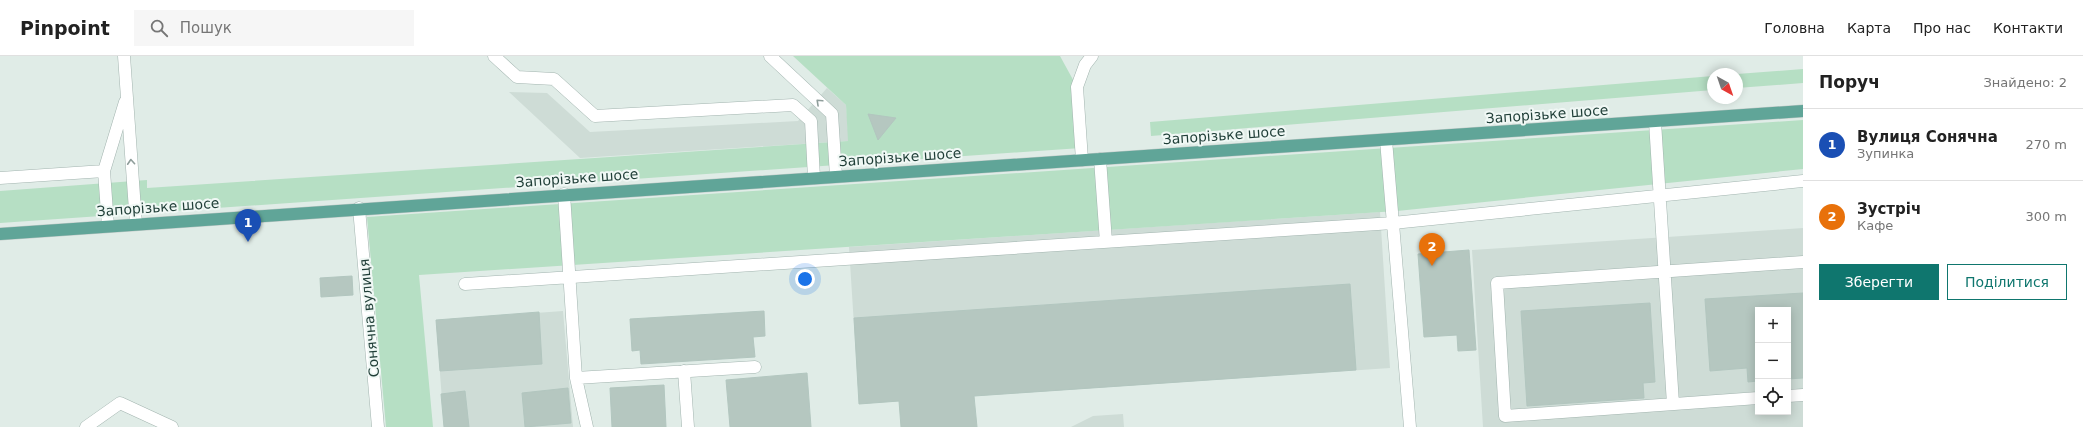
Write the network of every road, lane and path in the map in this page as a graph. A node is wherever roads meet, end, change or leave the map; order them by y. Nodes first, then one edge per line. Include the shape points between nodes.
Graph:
1 (124, 56) edge
2 (494, 56) edge
3 (770, 56) edge
4 (1092, 56) edge
5 (807, 90) junction
6 (127, 95) junction
7 (793, 105) junction
8 (1803, 112) edge
9 (1655, 122) junction
10 (1386, 140) junction
11 (1100, 159) junction
12 (1082, 160) junction
13 (104, 171) junction
14 (836, 176) junction
15 (0, 178) edge
16 (814, 178) junction
17 (1803, 181) edge
18 (564, 194) junction
19 (1660, 196) junction
20 (359, 208) junction
21 (1393, 223) junction
22 (136, 224) junction
23 (108, 226) junction
24 (0, 234) edge
25 (1106, 242) junction
26 (1803, 262) edge
27 (1664, 272) junction
28 (569, 278) junction
29 (465, 284) dead end
30 (755, 367) dead end
31 (684, 371) junction
32 (576, 378) junction
33 (1791, 396) edge
34 (1803, 396) edge
35 (1755, 398) edge
36 (1673, 404) junction
37 (86, 427) edge
38 (172, 427) edge
39 (378, 427) edge
40 (587, 427) edge
41 (688, 427) edge
42 (1410, 427) edge

1 - 6 street
2 - 7 street via 517,77 554,79 596,116
3 - 5 street
4 - 12 street via 1085,65 1077,87
5 - 7 street
14 -> 5 street via 832,114
6 - 13 street
22 -> 6 street
7 - 16 street via 811,121
8 - 9 main road, Запорізьке шосе
9 - 10 main road, Запорізьке шосе
9 - 19 street
10 - 11 main road, Запорізьке шосе
10 - 21 street
11 - 12 main road, Запорізьке шосе
11 - 25 street
12 - 14 main road, Запорізьке шосе
13 - 15 street
13 - 23 street
14 - 16 main road, Запорізьке шосе
16 - 18 main road, Запорізьке шосе
17 - 19 street
18 - 20 main road, Запорізьке шосе
18 - 28 street
19 - 21 street
19 - 27 street
20 - 22 main road, Запорізьке шосе
20 - 39 street, Сонячна вулиця
21 - 25 street
21 - 42 street
22 - 23 main road, Запорізьке шосе
23 - 24 main road, Запорізьке шосе
25 - 28 street
26 - 27 street
27 - 36 street
27 - 36 street via 1497,283 1505,416
28 - 29 street
28 - 32 street
30 - 31 street
31 - 32 street
31 - 41 street
32 - 40 street
33 - 34 street
35 - 36 street
37 - 38 street via 120,403

